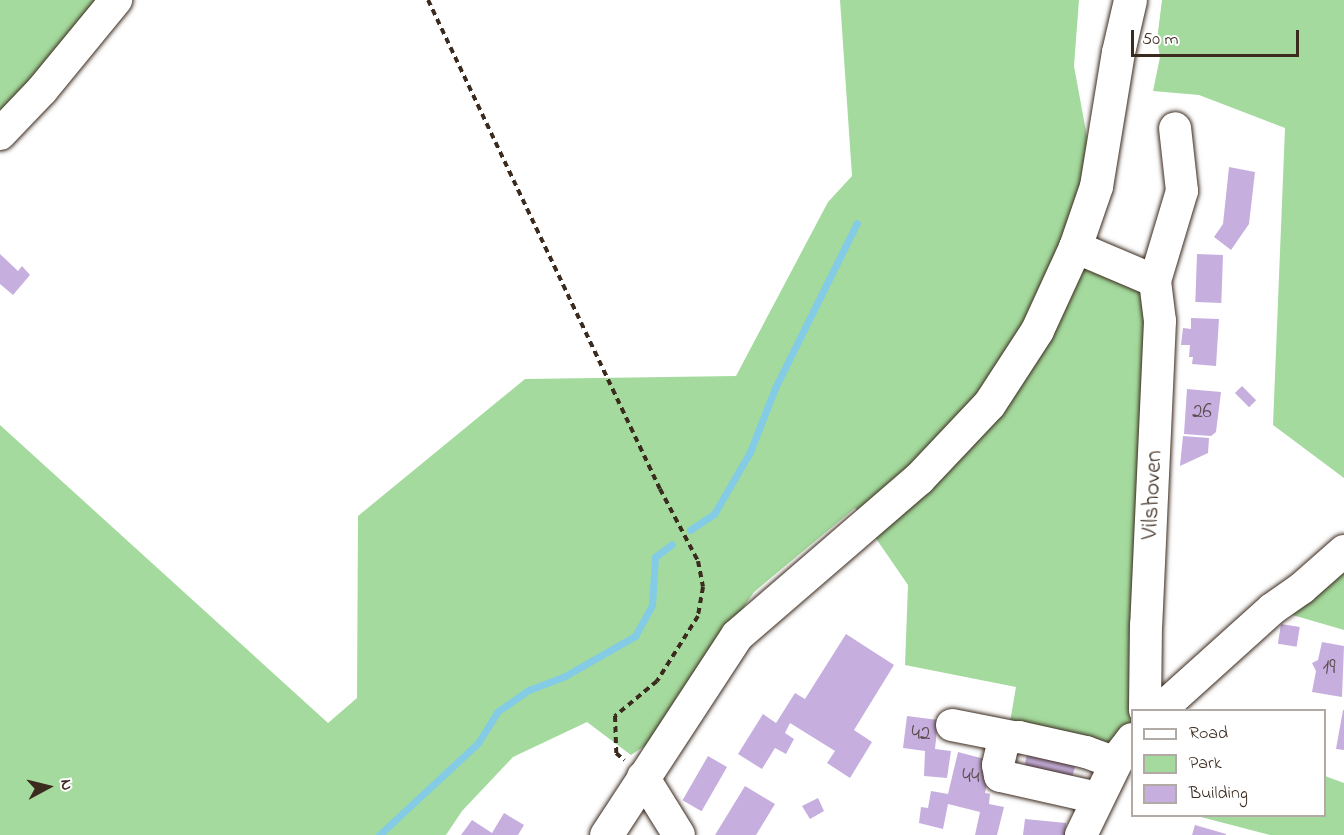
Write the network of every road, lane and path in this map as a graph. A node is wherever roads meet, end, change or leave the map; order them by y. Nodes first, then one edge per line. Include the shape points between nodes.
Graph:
1 (116, 0) edge
2 (428, 0) edge
3 (1130, 0) edge
4 (1175, 128) dead end
5 (0, 134) edge
6 (1075, 247) junction
7 (1155, 281) junction
8 (1344, 551) edge
9 (1145, 709) edge
10 (1162, 709) edge
11 (952, 725) dead end
12 (1013, 737) junction
13 (1124, 751) edge
14 (643, 777) junction
15 (1098, 798) junction
16 (606, 835) edge
17 (680, 835) edge
18 (1081, 835) edge

1 - 5 street
2 - 14 path via 660,489 698,561 703,587 698,616 657,681 615,716 616,753
3 - 6 main road via 1096,186
4 - 7 street, Vilshoven via 1182,191
6 - 7 street
6 - 14 main road via 1037,330 989,404 918,479 737,635
7 - 9 street, Vilshoven via 1160,321
8 - 10 street via 1272,609
11 - 12 street
12 - 13 street via 1086,752
12 - 15 street via 1003,743 1000,776
13 - 15 street
14 - 16 main road
14 - 17 street
15 - 18 street

